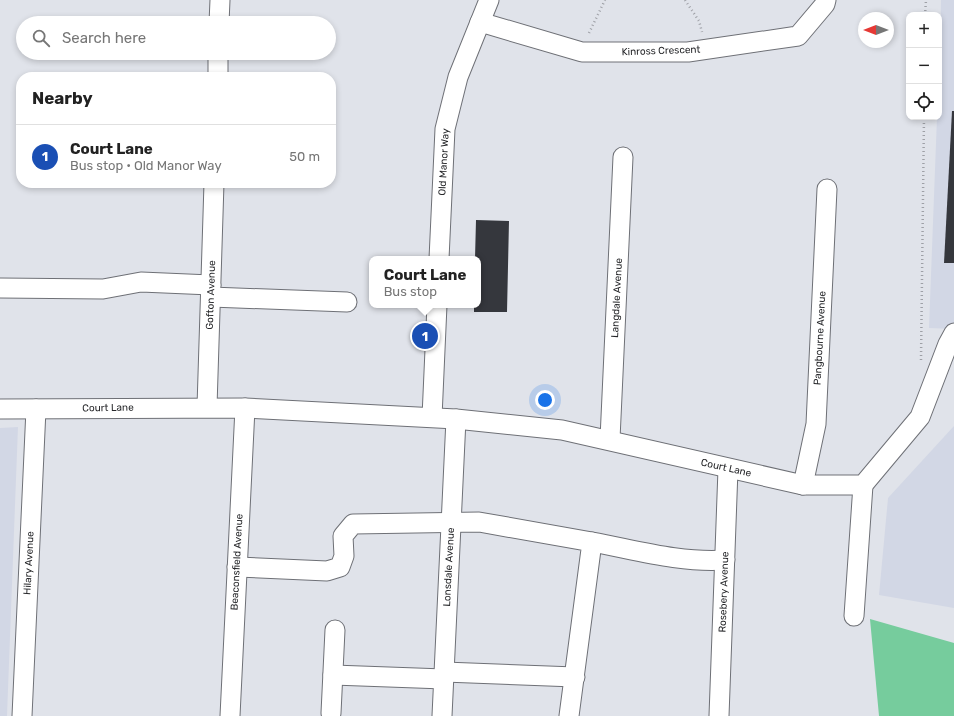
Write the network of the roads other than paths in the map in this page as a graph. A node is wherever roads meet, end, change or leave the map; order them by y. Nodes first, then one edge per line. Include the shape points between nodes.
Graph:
1 (220, 0) edge
2 (489, 0) edge
3 (826, 0) edge
4 (219, 16) edge
5 (480, 22) junction
6 (218, 60) edge
7 (218, 72) edge
8 (623, 157) dead end
9 (214, 188) edge
10 (827, 189) dead end
11 (439, 256) edge
12 (0, 288) edge
13 (211, 291) junction
14 (347, 302) dead end
15 (437, 308) edge
16 (954, 333) edge
17 (207, 407) junction
18 (245, 408) junction
19 (0, 409) edge
20 (36, 409) junction
21 (432, 417) junction
22 (456, 419) junction
23 (610, 439) junction
24 (728, 469) junction
25 (803, 485) junction
26 (863, 485) junction
27 (451, 522) junction
28 (592, 542) junction
29 (725, 560) junction
30 (237, 567) junction
31 (854, 616) dead end
32 (335, 630) dead end
33 (333, 675) junction
34 (444, 676) junction
35 (575, 677) junction
36 (331, 713) dead end
37 (22, 716) edge
38 (230, 716) edge
39 (442, 716) edge
40 (569, 716) edge
41 (719, 716) edge

1 - 4 street
2 - 5 street, Old Manor Way
3 - 5 street, Kinross Crescent via 798,36 688,52 582,52
5 - 11 street, Old Manor Way via 458,77 444,129
6 - 7 street
8 - 23 street, Langdale Avenue
9 - 13 street, Gofton Avenue
10 - 25 street, Pangbourne Avenue via 816,424
12 - 13 street via 103,289 140,282
13 - 14 street
13 - 17 street, Gofton Avenue
15 - 21 street
16 - 26 street via 920,417
17 - 18 street, Court Lane
17 - 20 street, Court Lane
18 - 21 street, Court Lane
18 - 30 street, Beaconsfield Avenue
19 - 20 street, Court Lane
20 - 37 street, Hilary Avenue
21 - 22 street, Court Lane
22 - 23 street, Court Lane via 562,430
22 - 27 street, Lonsdale Avenue
23 - 24 street, Court Lane
24 - 25 street, Court Lane
24 - 29 street, Rosebery Avenue
25 - 26 street, Court Lane
26 - 31 street
27 - 28 street via 479,522
27 - 30 street via 353,524 344,536 344,556 340,567 327,571
27 - 34 street, Lonsdale Avenue
28 - 29 street via 673,558
28 - 35 street
29 - 41 street, Rosebery Avenue
30 - 38 street, Beaconsfield Avenue
32 - 33 street
33 - 34 street
33 - 36 street
34 - 35 street
34 - 39 street, Lonsdale Avenue
35 - 40 street

